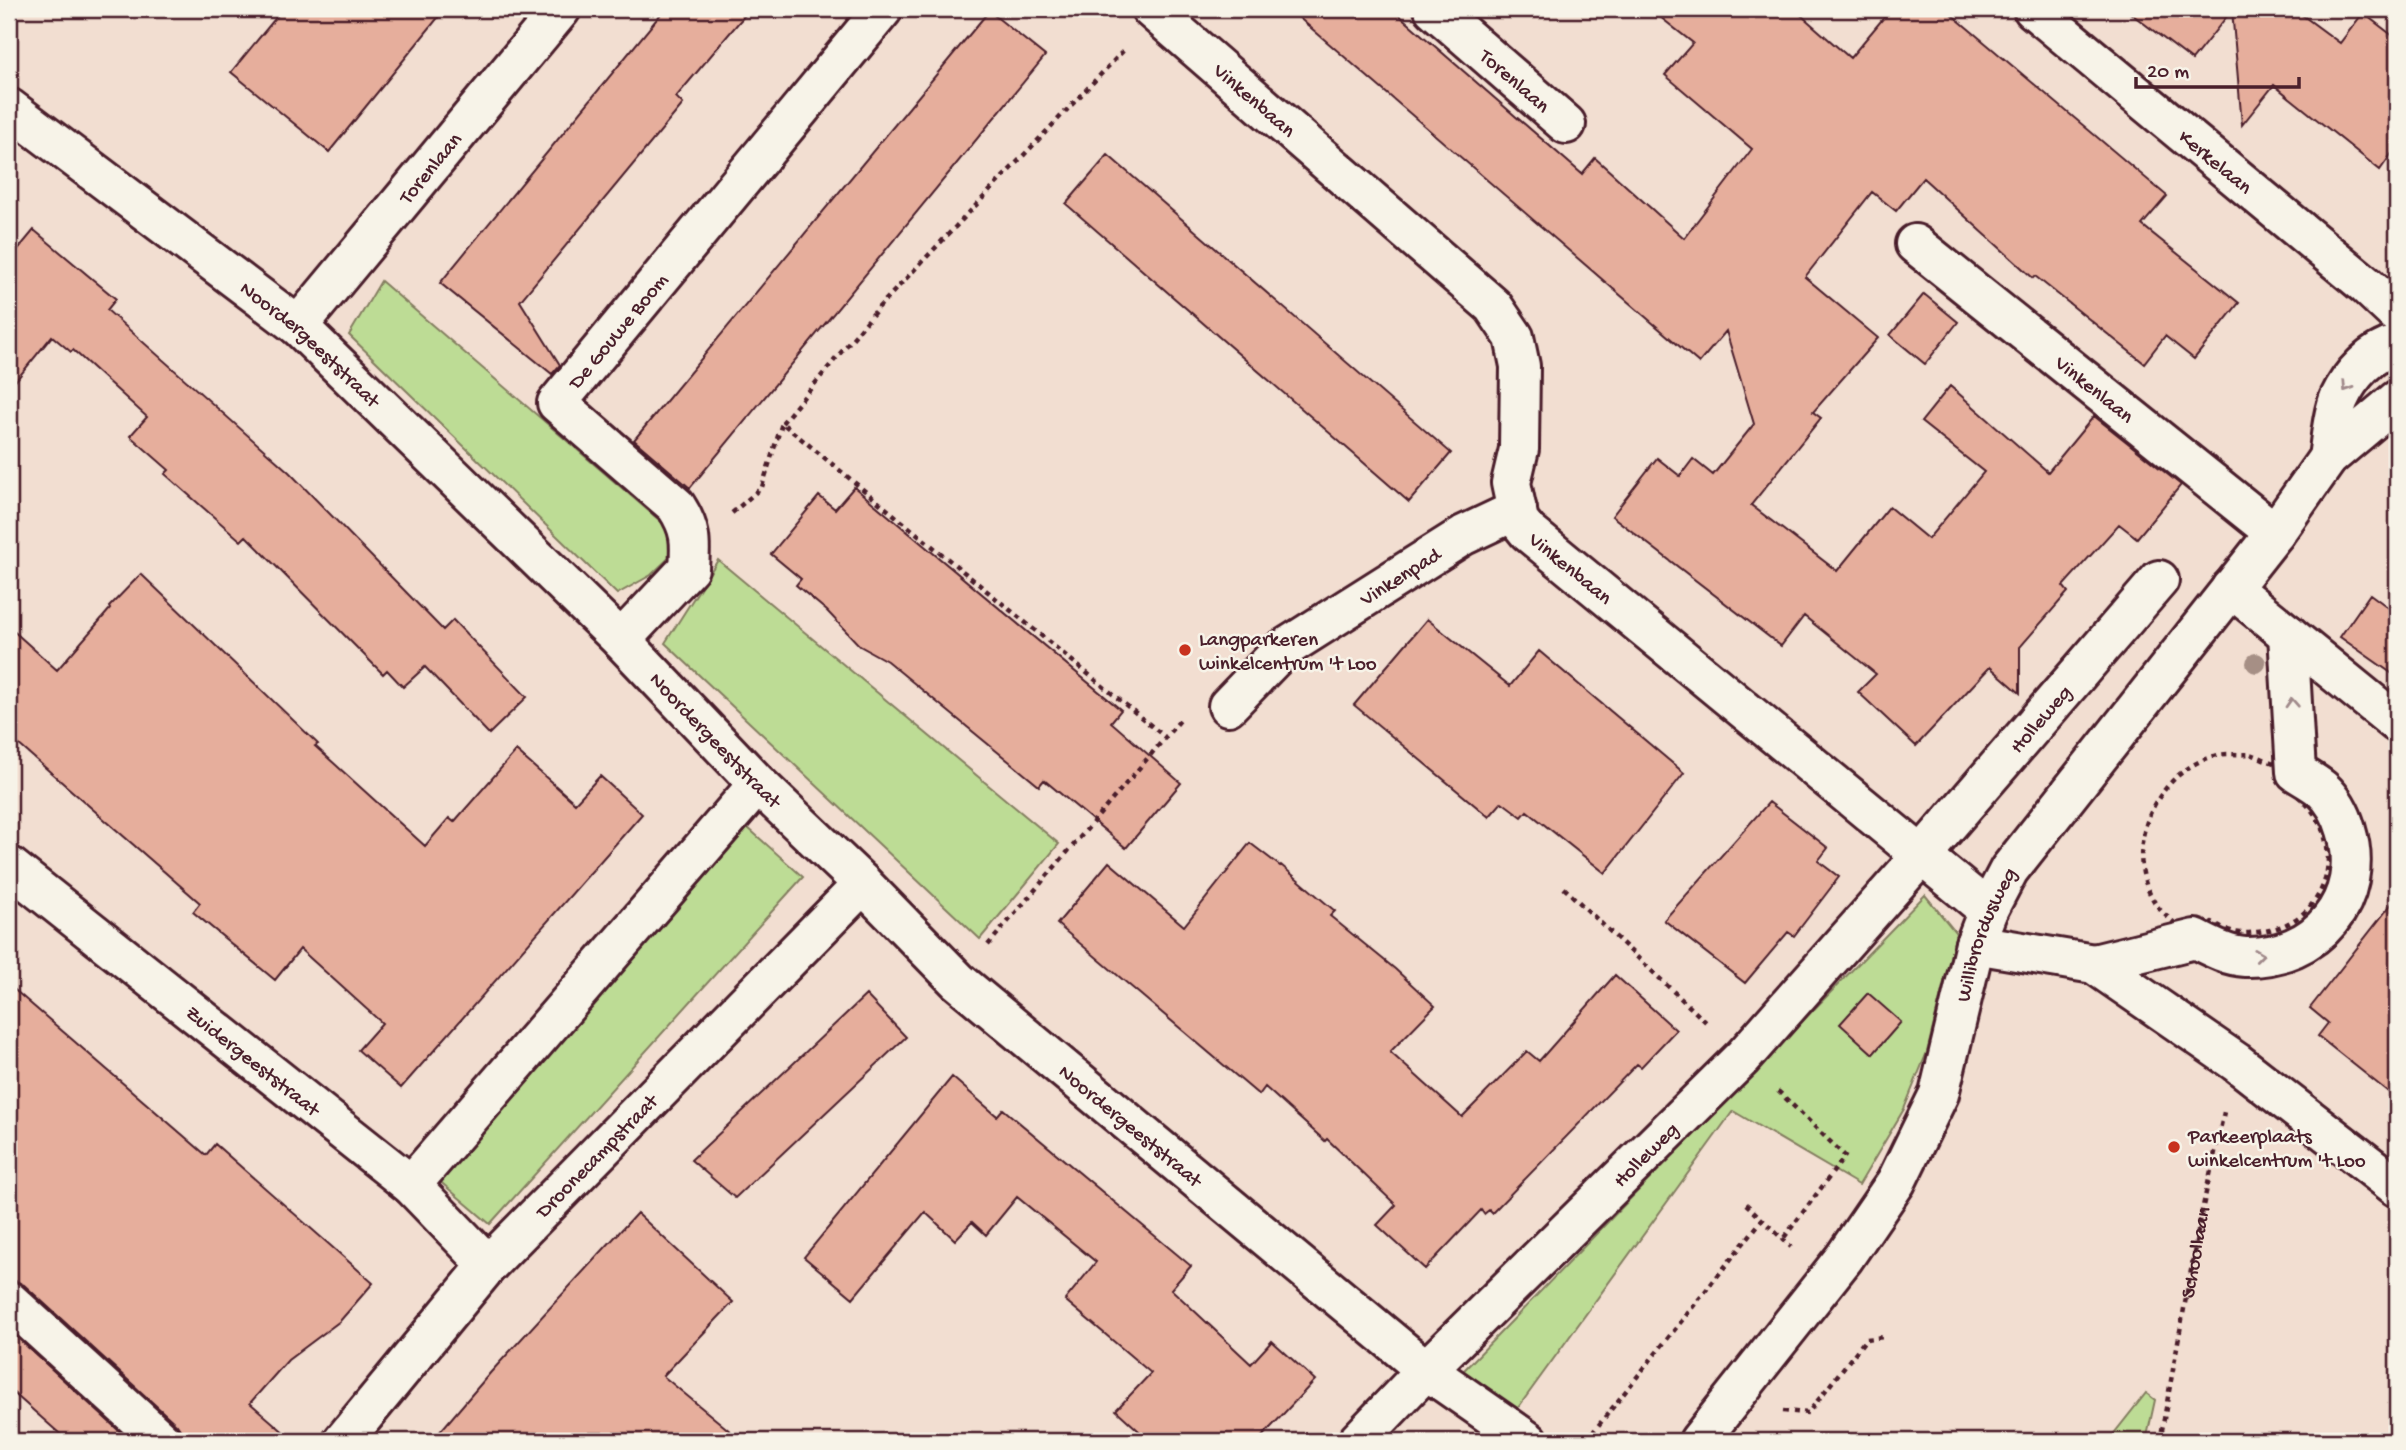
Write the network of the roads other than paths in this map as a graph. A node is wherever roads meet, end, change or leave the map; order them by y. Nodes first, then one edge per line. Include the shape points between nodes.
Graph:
1 (561, 9) edge
2 (883, 9) edge
3 (1434, 9) edge
4 (2033, 9) edge
5 (1154, 11) edge
6 (9, 107) edge
7 (1566, 124) dead end
8 (1915, 244) dead end
9 (2397, 314) edge
10 (298, 326) junction
11 (2397, 345) edge
12 (2397, 400) edge
13 (2328, 458) junction
14 (1517, 510) junction
15 (2275, 533) junction
16 (2159, 580) dead end
17 (2231, 588) junction
18 (2288, 634) junction
19 (621, 640) junction
20 (1228, 706) dead end
21 (2397, 723) edge
22 (758, 784) junction
23 (1921, 856) junction
24 (9, 866) edge
25 (863, 884) junction
26 (1982, 927) junction
27 (2094, 964) junction
28 (411, 1185) junction
29 (2397, 1187) edge
30 (488, 1265) junction
31 (9, 1301) edge
32 (1426, 1370) junction
33 (162, 1441) edge
34 (343, 1441) edge
35 (1357, 1441) edge
36 (1528, 1441) edge
37 (1699, 1441) edge

1 - 10 street, Torenlaan
2 - 19 street, De Gouwe Boom via 557,403 676,506 687,523 689,568
3 - 7 street, Torenlaan
4 - 9 street, Kerkelaan
5 - 14 street, Vinkenbaan via 1493,306 1514,337 1520,366 1519,449 1511,483
6 - 10 street, Noordergeeststraat
8 - 15 street, Vinkenlaan
10 - 19 street, Noordergeeststraat
11 -> 13 street, Willibrordusweg via 2372,355 2350,381 2339,400
12 - 13 street, Willibrordusweg
13 - 15 street, Willibrordusweg
14 - 20 street, Vinkenpad via 1464,534 1282,650
14 - 23 street, Vinkenbaan via 1528,532
15 - 17 street, Willibrordusweg
16 - 23 street, Holleweg
17 - 18 street
17 - 26 street, Willibrordusweg via 2009,870
18 - 21 street
27 -> 18 street via 2195,939 2224,954 2245,957 2289,952 2317,935 2338,910 2350,880 2351,848 2342,816 2323,790 2296,772
19 - 22 street, Noordergeeststraat
22 - 25 street, Noordergeeststraat
22 - 28 street
23 - 26 street
23 - 32 street, Holleweg via 1743,1057
24 - 28 street, Zuidergeeststraat
25 - 30 street, Droonecampstraat
25 - 32 street, Noordergeeststraat via 958,981
26 - 27 street
26 - 37 street, Willibrordusweg via 1939,1094 1896,1182 1844,1258
27 - 29 street via 2236,1062
28 - 30 street, Zuidergeeststraat
30 - 34 street, Droonecampstraat
31 - 33 street
32 - 35 street, Holleweg
32 - 36 street

